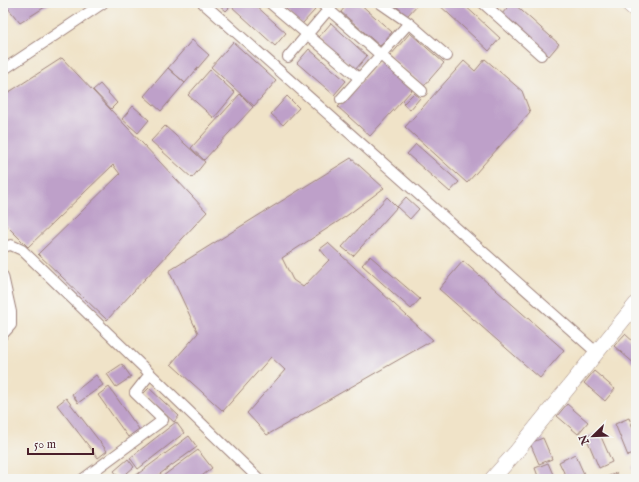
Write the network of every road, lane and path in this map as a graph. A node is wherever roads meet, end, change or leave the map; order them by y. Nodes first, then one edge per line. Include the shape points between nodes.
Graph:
1 (104, 3) edge
2 (203, 3) edge
3 (270, 3) edge
4 (380, 3) edge
5 (483, 3) edge
6 (629, 3) edge
7 (328, 5) edge
8 (636, 9) edge
9 (409, 24) junction
10 (308, 34) junction
11 (381, 55) junction
12 (541, 55) dead end
13 (447, 56) dead end
14 (288, 58) dead end
15 (3, 70) edge
16 (360, 79) junction
17 (422, 91) dead end
18 (341, 99) dead end
19 (3, 247) edge
20 (3, 276) edge
21 (636, 304) edge
22 (3, 334) edge
23 (596, 352) junction
24 (150, 374) junction
25 (95, 470) junction
26 (83, 479) edge
27 (102, 479) edge
28 (259, 479) edge
29 (492, 479) edge

1 - 15 street
2 - 23 street
3 - 10 street
4 - 9 street
5 - 12 street
6 - 8 highway
7 - 10 street
7 - 11 street
9 - 11 street
9 - 13 street
10 - 14 street
10 - 16 street
11 - 16 street
11 - 17 street
16 - 18 street
19 - 24 street via 11,245 22,250
20 - 22 street via 11,312 11,325
21 - 23 main road
23 - 29 main road
24 - 25 street via 135,393 163,420
24 - 28 street
25 - 26 street
25 - 27 street

